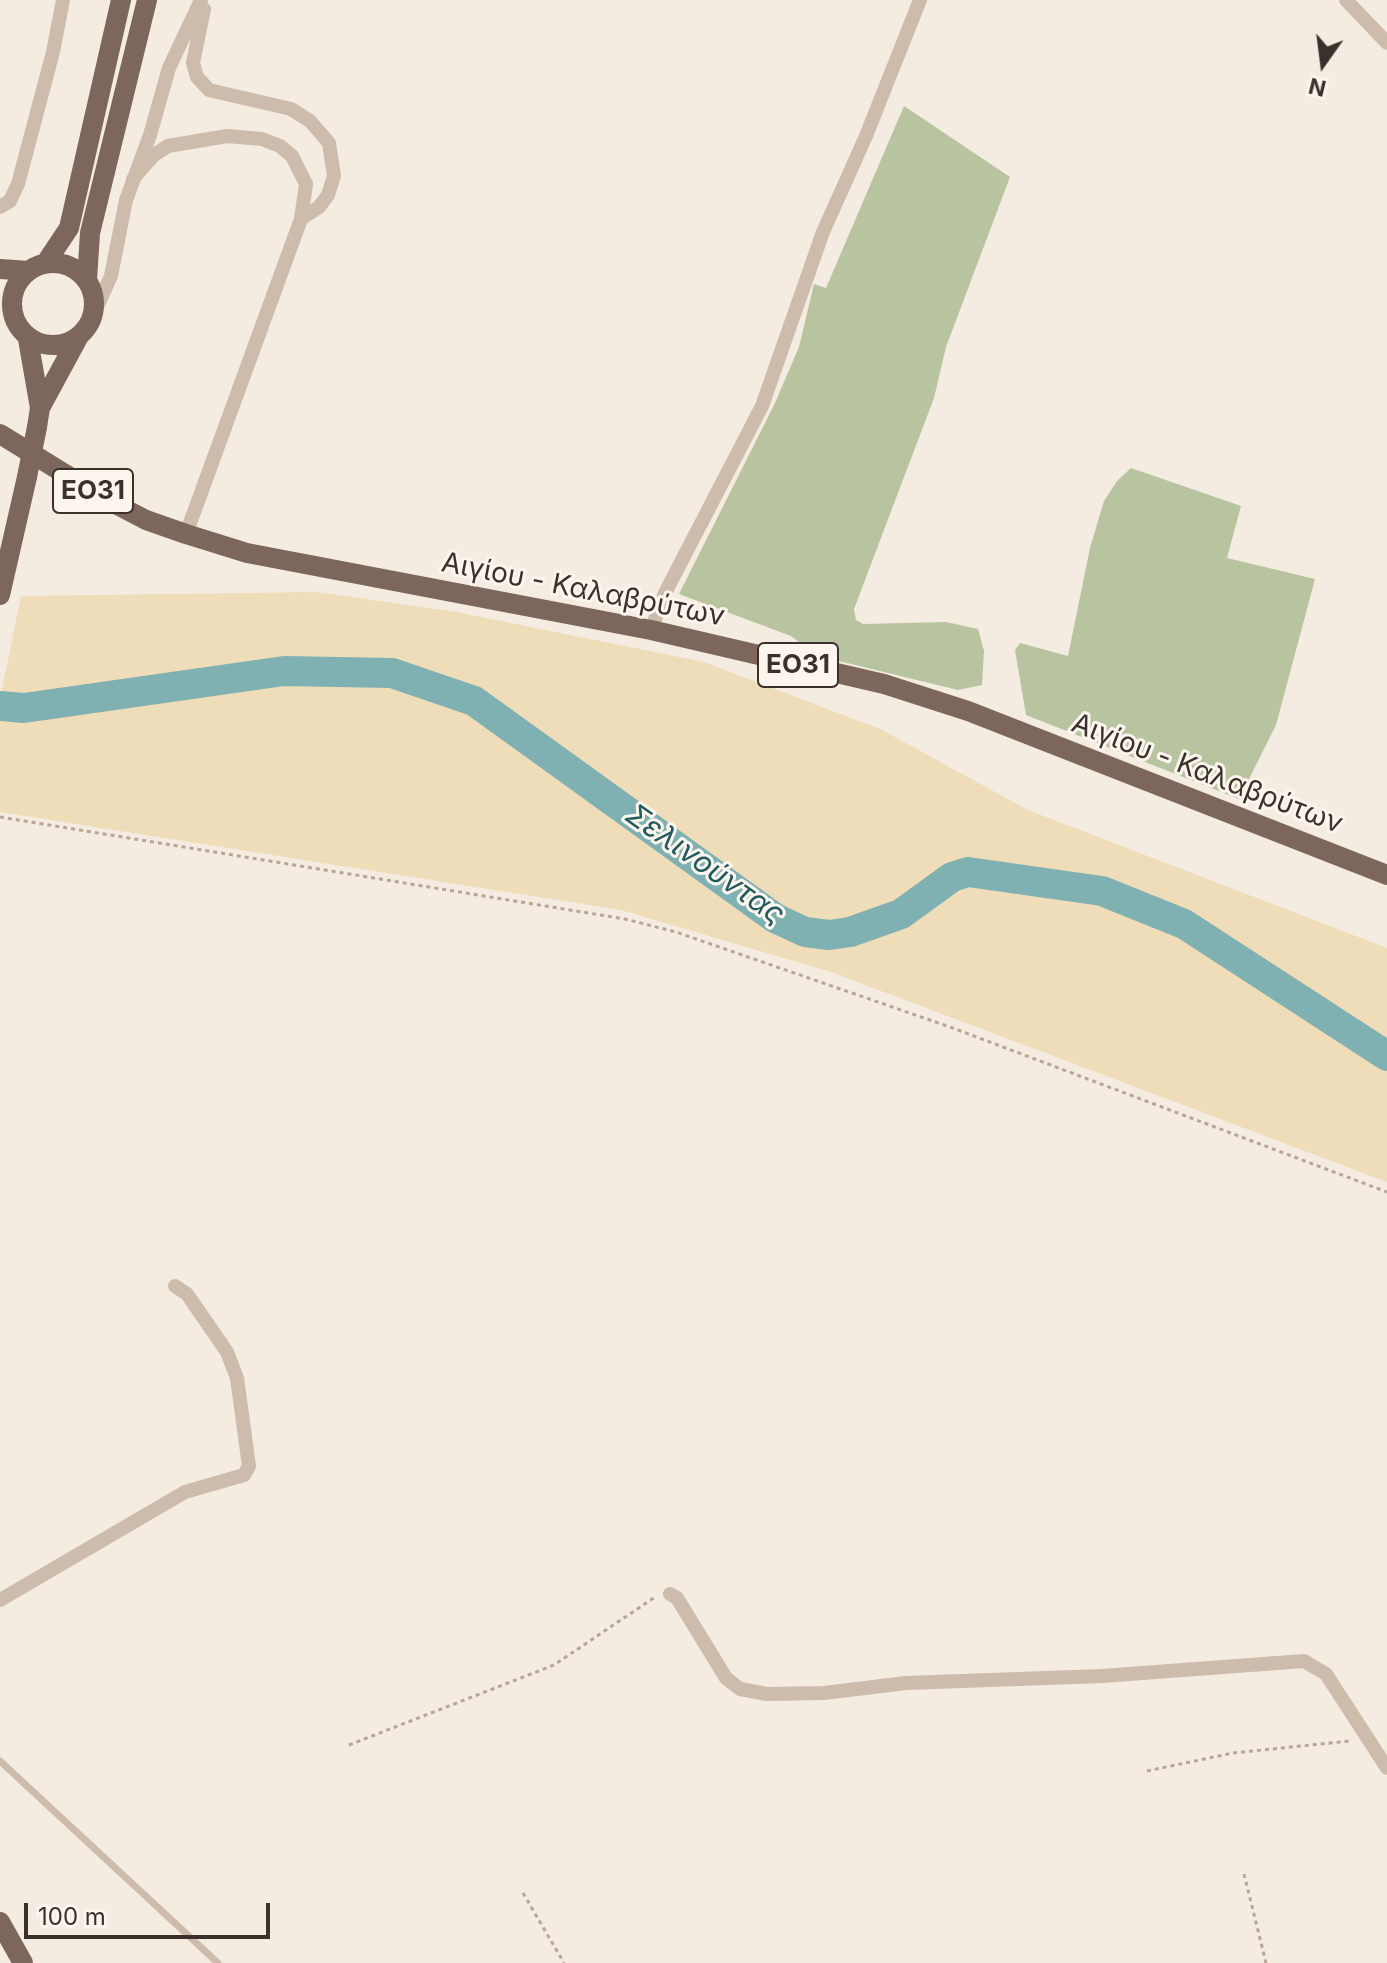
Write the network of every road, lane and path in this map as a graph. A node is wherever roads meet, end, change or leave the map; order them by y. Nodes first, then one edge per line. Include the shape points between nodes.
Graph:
1 (63, 0) edge
2 (121, 0) edge
3 (147, 0) edge
4 (204, 0) edge
5 (920, 0) edge
6 (1346, 0) edge
7 (1387, 43) edge
8 (133, 179) junction
9 (0, 207) edge
10 (301, 219) junction
11 (37, 267) junction
12 (0, 269) edge
13 (87, 280) junction
14 (0, 291) edge
15 (14, 312) junction
16 (93, 316) junction
17 (79, 336) junction
18 (28, 339) junction
19 (38, 418) junction
20 (0, 434) edge
21 (186, 534) junction
22 (0, 595) edge
23 (651, 630) junction
24 (0, 817) edge
25 (1387, 875) edge
26 (1387, 1192) edge
27 (175, 1286) dead end
28 (670, 1594) joint
29 (0, 1600) edge
30 (1370, 1739) junction
31 (349, 1745) dead end
32 (0, 1761) edge
33 (1387, 1768) edge
34 (1147, 1771) dead end
35 (1244, 1874) dead end
36 (523, 1893) dead end
37 (0, 1922) edge
38 (23, 1963) edge
39 (218, 1963) edge
40 (564, 1963) edge
41 (1266, 1963) edge

1 - 9 street via 18,184 10,201
2 - 11 main road via 69,228
3 - 13 main road via 90,233
4 - 8 street via 169,68
4 - 10 street via 193,46 197,77 224,96 291,109 329,143 334,176 328,195
5 - 23 street via 823,232 762,406
6 - 7 street
8 - 10 street via 168,146 227,136 262,139 280,146 301,169 306,184
8 - 16 street via 111,276
10 - 21 street
11 - 12 main road
11 - 13 main road via 69,266
11 - 15 main road via 14,296
13 - 16 main road
14 - 15 main road
15 - 18 main road
16 - 17 main road
17 - 18 main road via 63,343
17 - 19 main road
18 - 19 main road
19 - 22 main road, bridge
20 - 21 main road, Αιγίου - Καλαβρύτων / ΕΟ31 via 104,498
21 - 23 main road, Αιγίου - Καλαβρύτων / ΕΟ31 via 247,553
23 - 25 main road, Αιγίου - Καλαβρύτων / ΕΟ31 via 884,684 968,711
24 - 26 path via 625,919 676,932 950,1027
27 - 29 street via 187,1294 227,1352 237,1378 249,1466 244,1475 185,1492
28 - 30 street via 726,1678 740,1689 824,1693 906,1683 1102,1676 1294,1659 1326,1674
28 - 31 path via 647,1600 554,1665
30 - 33 street
30 - 34 path via 1233,1753
32 - 39 lane
35 - 41 path
36 - 40 path
37 - 38 main road

